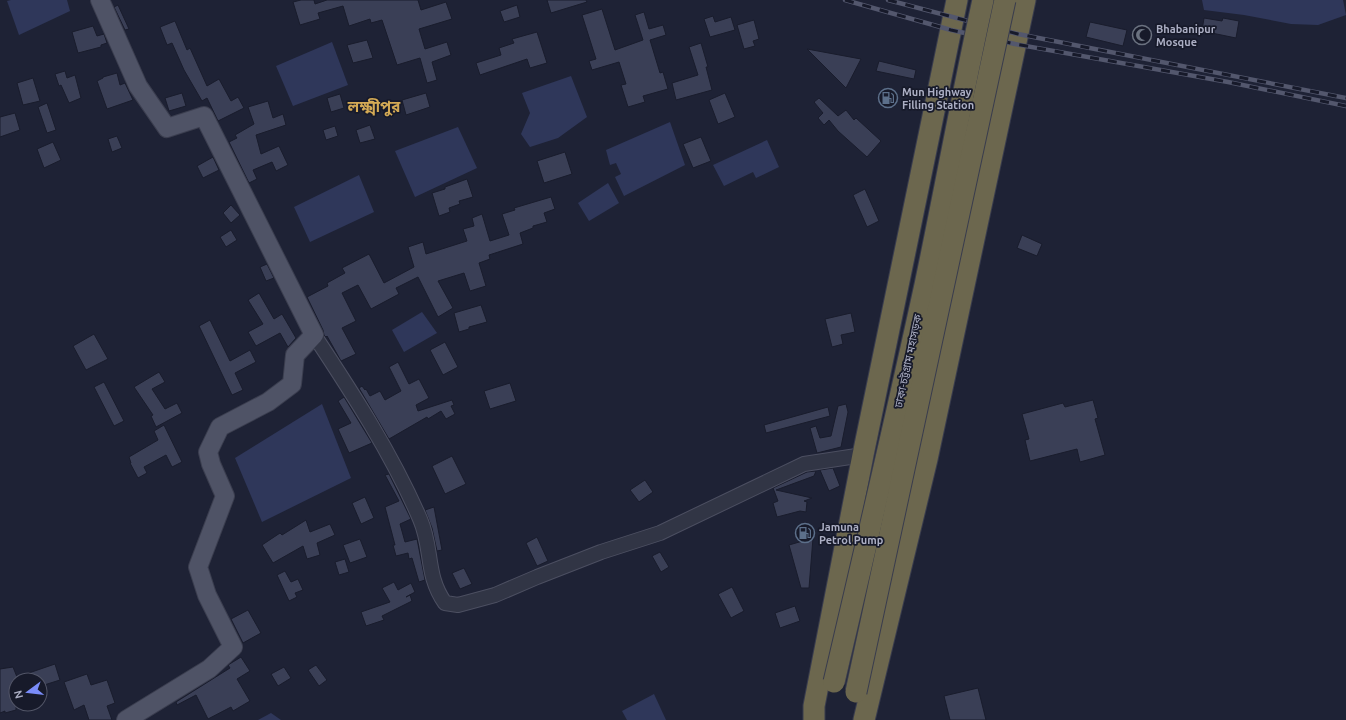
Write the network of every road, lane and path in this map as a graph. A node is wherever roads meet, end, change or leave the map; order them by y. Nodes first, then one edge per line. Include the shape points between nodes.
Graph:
1 (100, 0) edge
2 (957, 0) edge
3 (984, 0) edge
4 (1005, 0) edge
5 (1025, 0) edge
6 (314, 335) junction
7 (863, 455) junction
8 (126, 720) edge
9 (814, 720) edge
10 (825, 720) edge
11 (850, 720) edge
12 (864, 720) edge

1 - 6 main road via 138,86 167,128 204,116
2 - 7 highway
3 - 10 highway, ঢাকা-চট্টগ্রাম মহাসড়ক, bridge via 925,284
4 - 11 highway, ঢাকা-চট্টগ্রাম মহাসড়ক, bridge
5 - 12 highway via 927,459
6 - 7 street via 353,392 407,489 425,531 432,577 445,603 452,605 495,595 601,552 660,533 804,464
6 - 8 main road via 295,355 292,384 268,402 220,427 208,452 224,496 198,567 207,595 233,646 209,669
7 - 9 highway via 814,706

